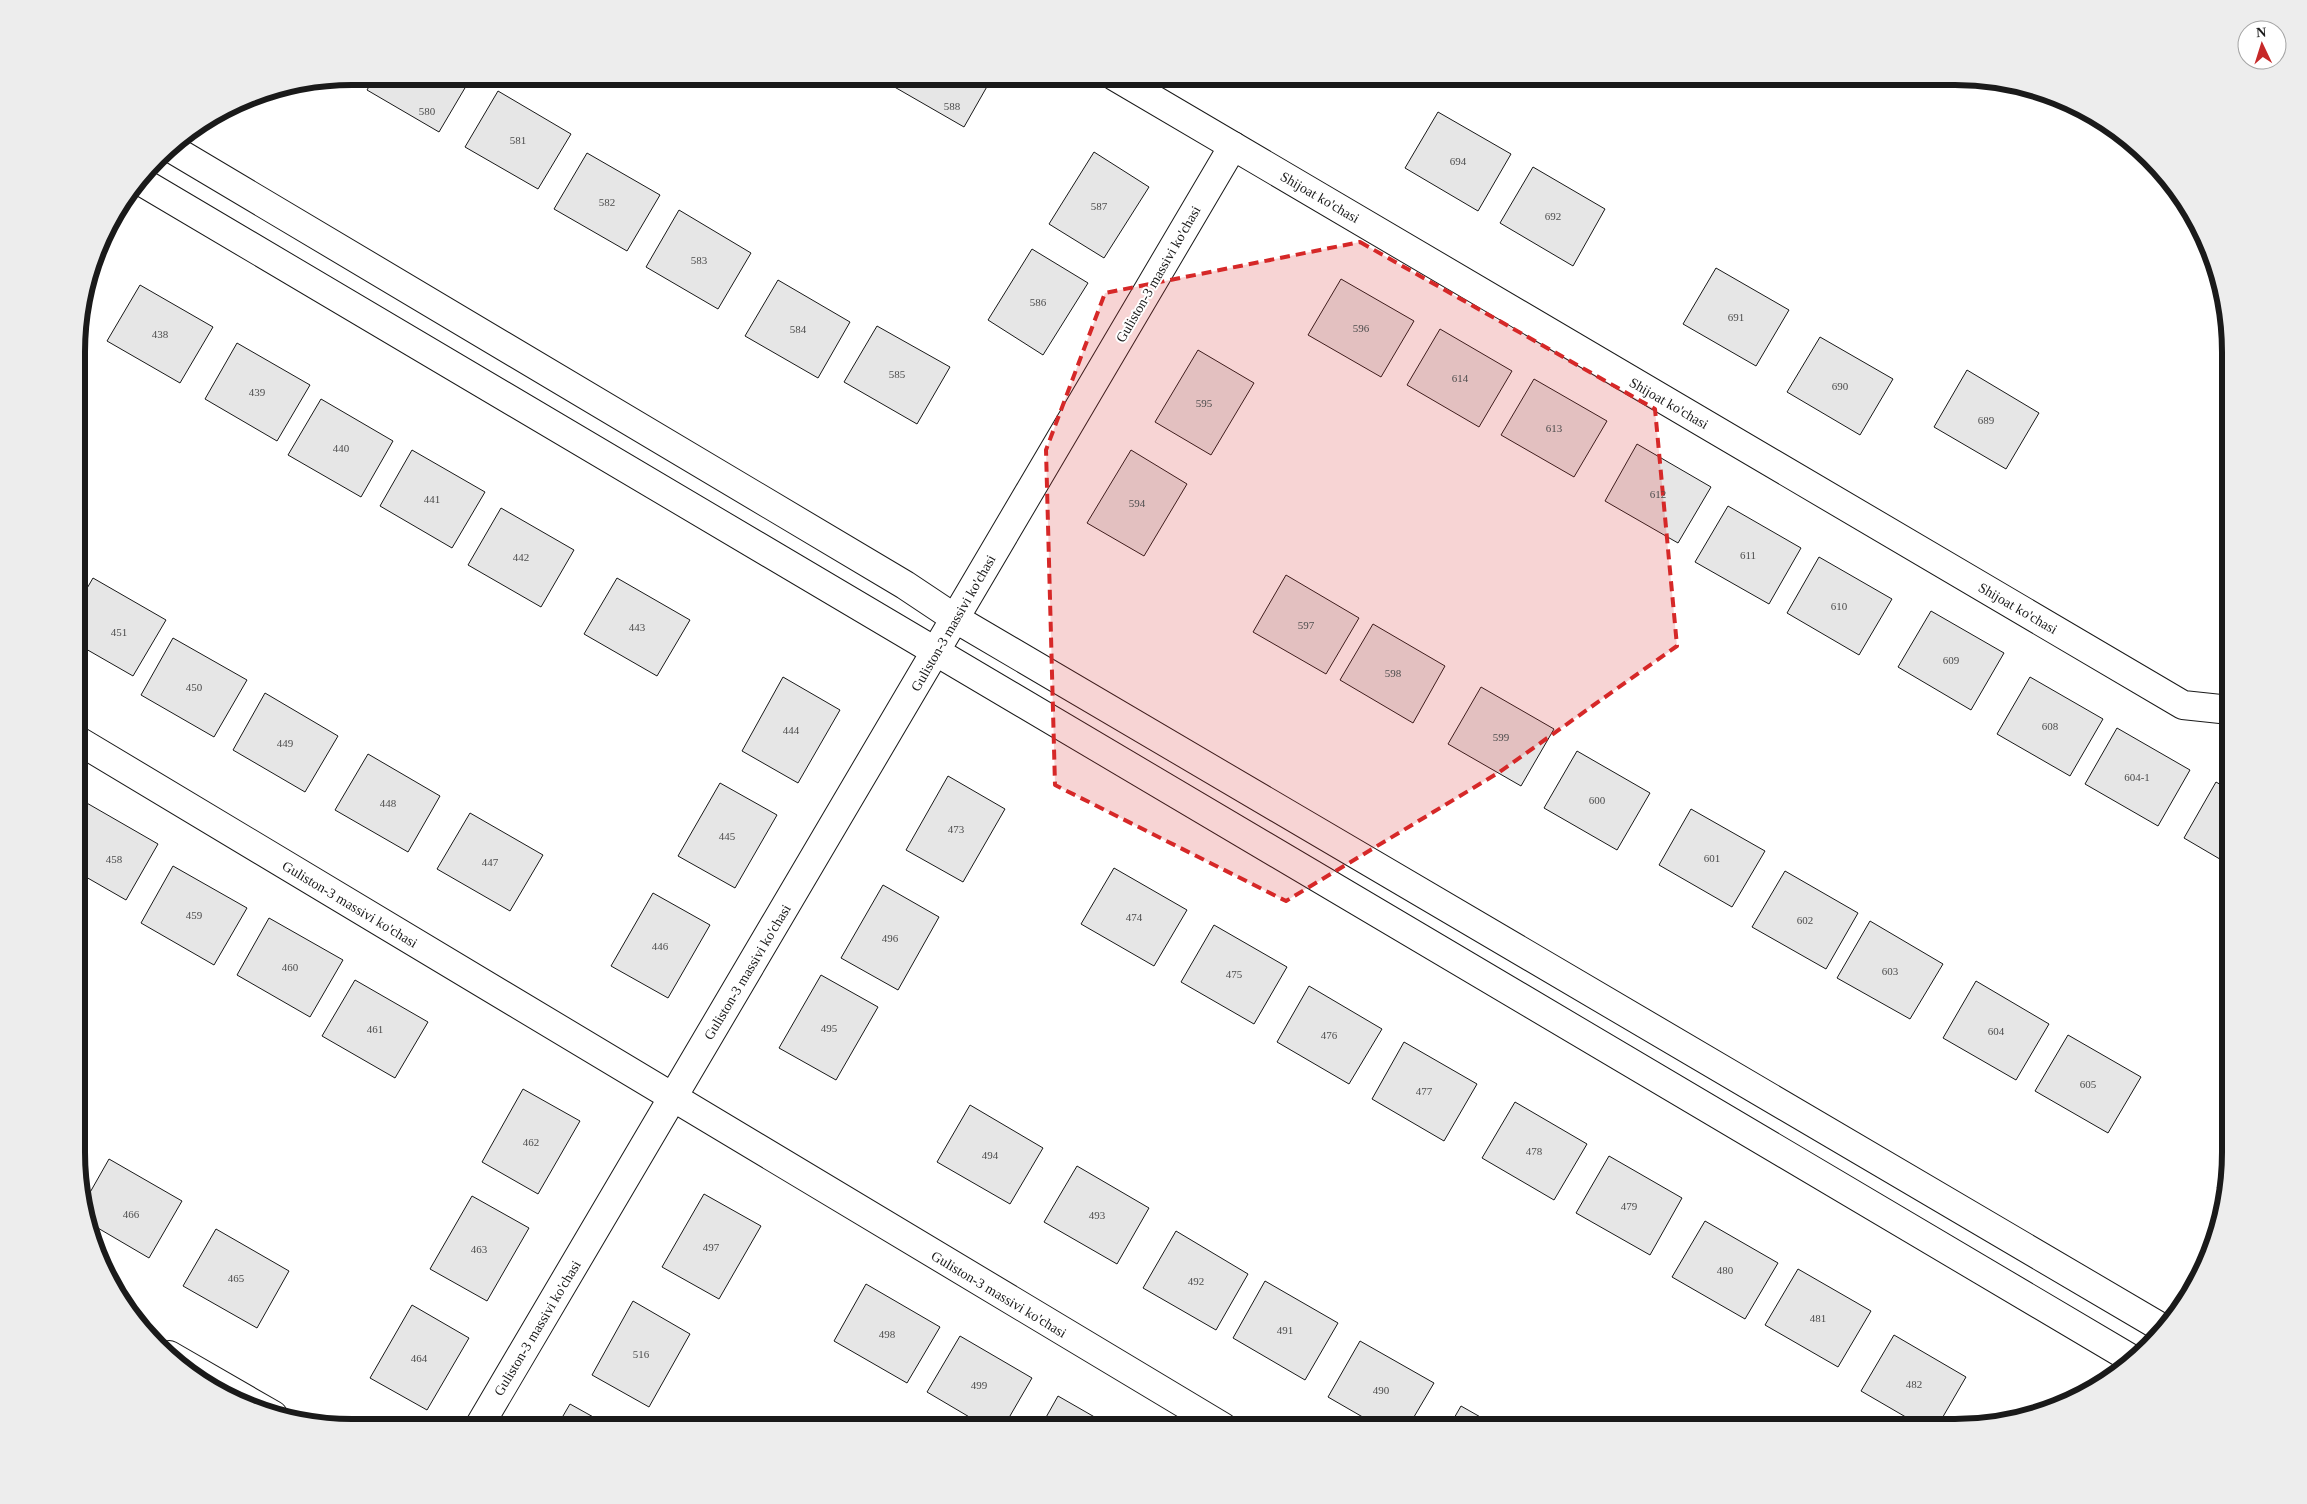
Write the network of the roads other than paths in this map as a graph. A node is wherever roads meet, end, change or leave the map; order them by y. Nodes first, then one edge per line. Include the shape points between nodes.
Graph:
1 (1129, 85) edge
2 (1233, 146) junction
3 (177, 151) edge
4 (145, 184) edge
5 (956, 619) junction
6 (936, 652) junction
7 (2222, 709) edge
8 (85, 745) edge
9 (672, 1098) junction
10 (2158, 1326) edge
11 (2127, 1356) edge
12 (483, 1419) edge
13 (1208, 1419) edge

1 - 2 street, Shijoat ko'chasi
2 - 5 street, Guliston-3 massivi ko'chasi
2 - 7 street, Shijoat ko'chasi via 2183,705
3 - 5 street via 905,585
4 - 6 street
5 - 6 street, Guliston-3 massivi ko'chasi
5 - 10 street
6 - 9 street, Guliston-3 massivi ko'chasi
6 - 11 street
8 - 9 street, Guliston-3 massivi ko'chasi
9 - 12 street, Guliston-3 massivi ko'chasi
9 - 13 street, Guliston-3 massivi ko'chasi

